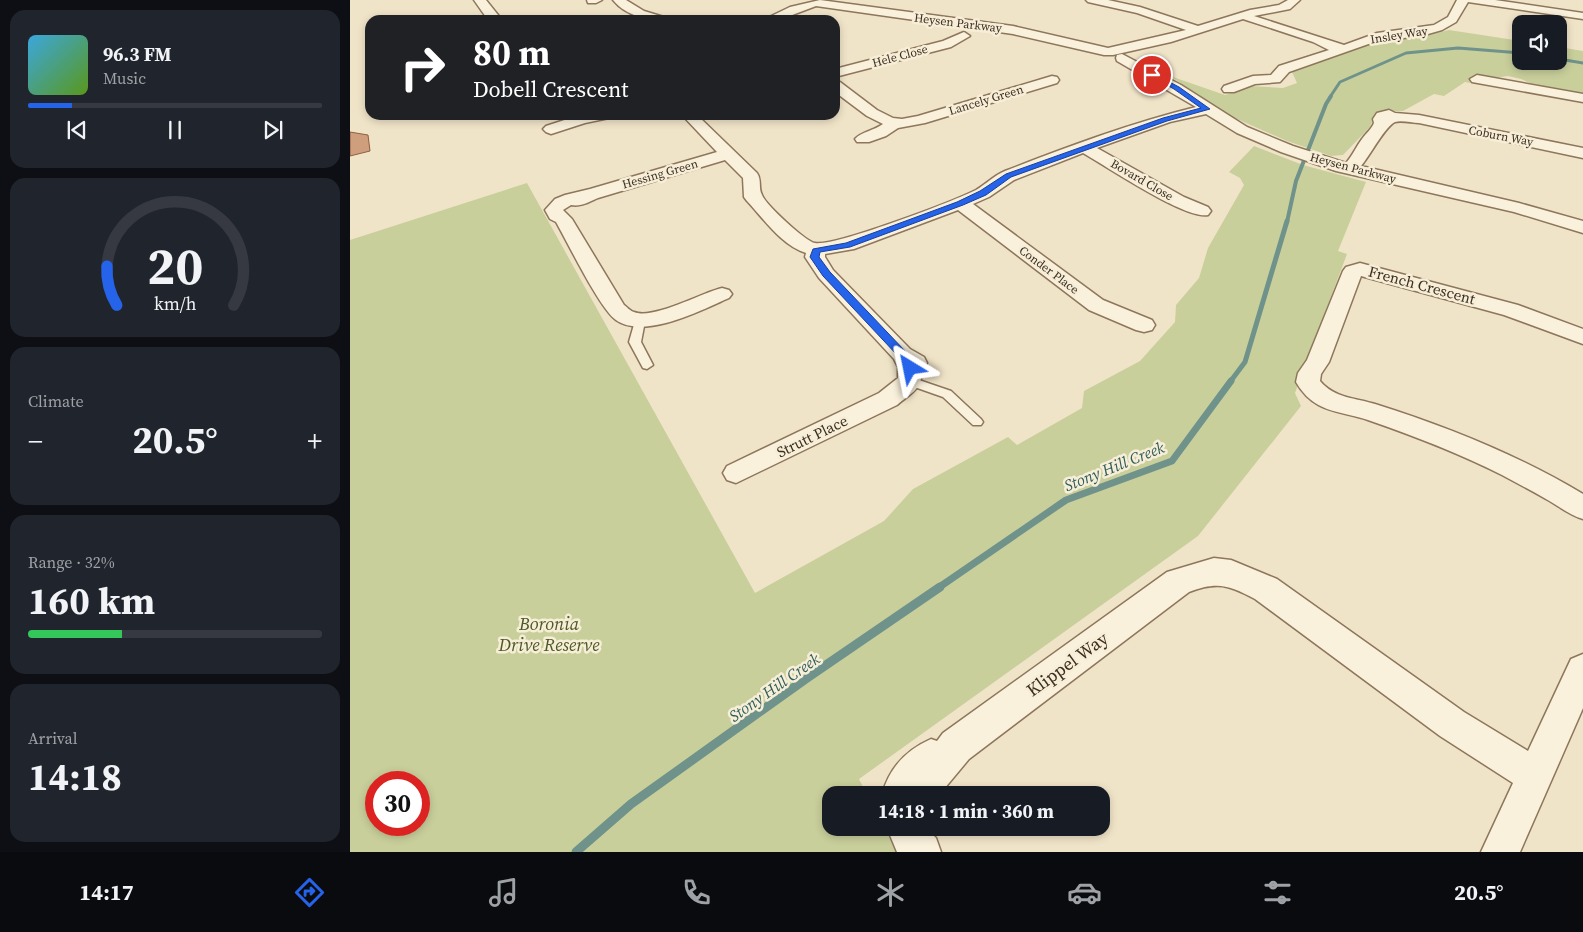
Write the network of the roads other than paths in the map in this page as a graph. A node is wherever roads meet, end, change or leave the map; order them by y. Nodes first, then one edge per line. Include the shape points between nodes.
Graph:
1 (480, 0) edge
2 (619, 0) edge
3 (1092, 0) edge
4 (1295, 0) edge
5 (1472, 0) edge
6 (1109, 1) edge
7 (1460, 2) edge
8 (813, 3) edge
9 (491, 15) edge
10 (644, 15) edge
11 (782, 15) edge
12 (1262, 16) junction
13 (1583, 16) edge
14 (1194, 30) junction
15 (964, 36) dead end
16 (1334, 49) junction
17 (1111, 55) junction
18 (840, 72) edge
19 (1478, 79) dead end
20 (1052, 80) dead end
21 (840, 89) edge
22 (1229, 89) dead end
23 (1580, 98) edge
24 (1209, 110) junction
25 (574, 120) edge
26 (694, 120) edge
27 (893, 124) junction
28 (551, 129) dead end
29 (863, 139) dead end
30 (1084, 147) junction
31 (1583, 153) edge
32 (729, 154) junction
33 (1358, 165) junction
34 (960, 204) junction
35 (1202, 211) dead end
36 (1583, 227) edge
37 (815, 254) junction
38 (722, 294) dead end
39 (640, 321) junction
40 (1144, 325) dead end
41 (1583, 337) edge
42 (647, 365) dead end
43 (916, 383) junction
44 (976, 422) dead end
45 (736, 473) dead end
46 (1576, 502) edge
47 (1583, 670) edge
48 (956, 746) junction
49 (1532, 783) junction
50 (904, 786) edge
51 (924, 786) edge
52 (910, 836) edge
53 (926, 836) edge
54 (922, 852) edge
55 (933, 852) edge
56 (1500, 852) edge

1 - 9 street
2 - 10 street
3 - 6 street
4 - 12 street
5 - 13 street
6 - 14 street
7 - 16 street, Insley Way via 1454,18 1440,28 1380,36
8 - 11 street
8 - 17 street, Heysen Parkway via 1011,30
12 - 14 street via 1244,15
12 - 16 street
14 - 17 street
15 - 18 street, Hele Close via 947,44
16 - 22 street, Insley Way via 1284,69 1275,79 1253,80
17 - 24 street, Heysen Parkway via 1176,88
19 - 23 street via 1514,82
20 - 27 street, Lancely Green via 904,126
21 - 27 street
24 - 30 street via 1181,115
24 - 33 street, Heysen Parkway via 1242,130 1287,149 1326,162
25 - 28 street
26 - 32 street
27 - 29 street, Lancely Green via 881,133
30 - 34 street via 1008,176
30 - 35 street, Bovard Close via 1178,201
31 - 33 street, Coburn Way via 1418,119 1394,117 1382,123 1377,134 1369,140
32 - 37 street via 751,177 753,197 791,237 797,248 806,255
32 - 39 street, Hessing Green via 592,194 566,207 563,219 620,314
33 - 36 street, Heysen Parkway
34 - 37 street via 823,256
34 - 40 street, Conder Place via 1096,305
37 - 43 street via 826,274 923,372 924,380
38 - 39 street
39 - 42 lane via 635,342
41 - 46 street, French Crescent via 1511,310 1360,268 1353,270 1308,382 1318,395 1336,404 1365,410 1460,443
43 - 44 lane via 947,394
43 - 45 street, Strutt Place via 913,393 888,399
47 - 49 street
48 - 49 street, Klippel Way via 1178,582 1206,571 1222,570 1266,589 1452,724 1484,754
48 - 50 street, Klippel Way via 937,752 914,770
48 - 51 street, Klippel Way
49 - 56 street
52 - 54 street
53 - 55 street

